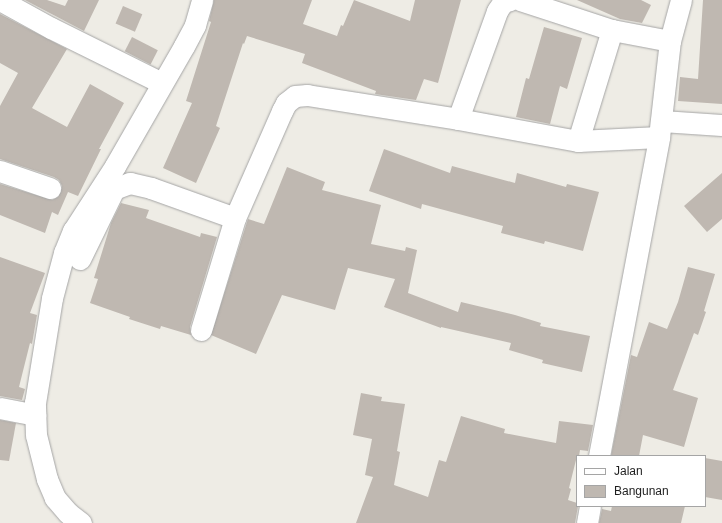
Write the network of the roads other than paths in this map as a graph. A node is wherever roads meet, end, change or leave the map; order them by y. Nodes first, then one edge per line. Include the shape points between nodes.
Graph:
1 (0, 0) edge
2 (202, 0) edge
3 (510, 0) edge
4 (520, 0) edge
5 (680, 0) edge
6 (612, 30) junction
7 (670, 41) junction
8 (162, 83) junction
9 (458, 119) junction
10 (722, 125) edge
11 (660, 129) junction
12 (578, 141) junction
13 (0, 171) edge
14 (50, 188) dead end
15 (235, 218) junction
16 (80, 259) dead end
17 (201, 330) dead end
18 (0, 408) edge
19 (35, 415) junction
20 (598, 455) edge
21 (590, 507) edge
22 (81, 523) edge
23 (587, 523) edge

1 - 8 street
2 - 8 street via 195,25
3 - 9 street via 503,2 497,11
4 - 6 street
5 - 7 street
6 - 7 street
6 - 12 street
7 - 11 street
8 - 19 street via 115,166 73,231 67,246 52,298 40,363
9 - 12 street
9 - 15 street via 308,95 295,96 286,103 282,111
10 - 11 street
11 - 12 street
11 - 20 street
13 - 14 street
15 - 16 street via 130,183 114,189
15 - 17 street
18 - 19 street
19 - 22 street via 36,435 47,479 55,498
21 - 23 street

